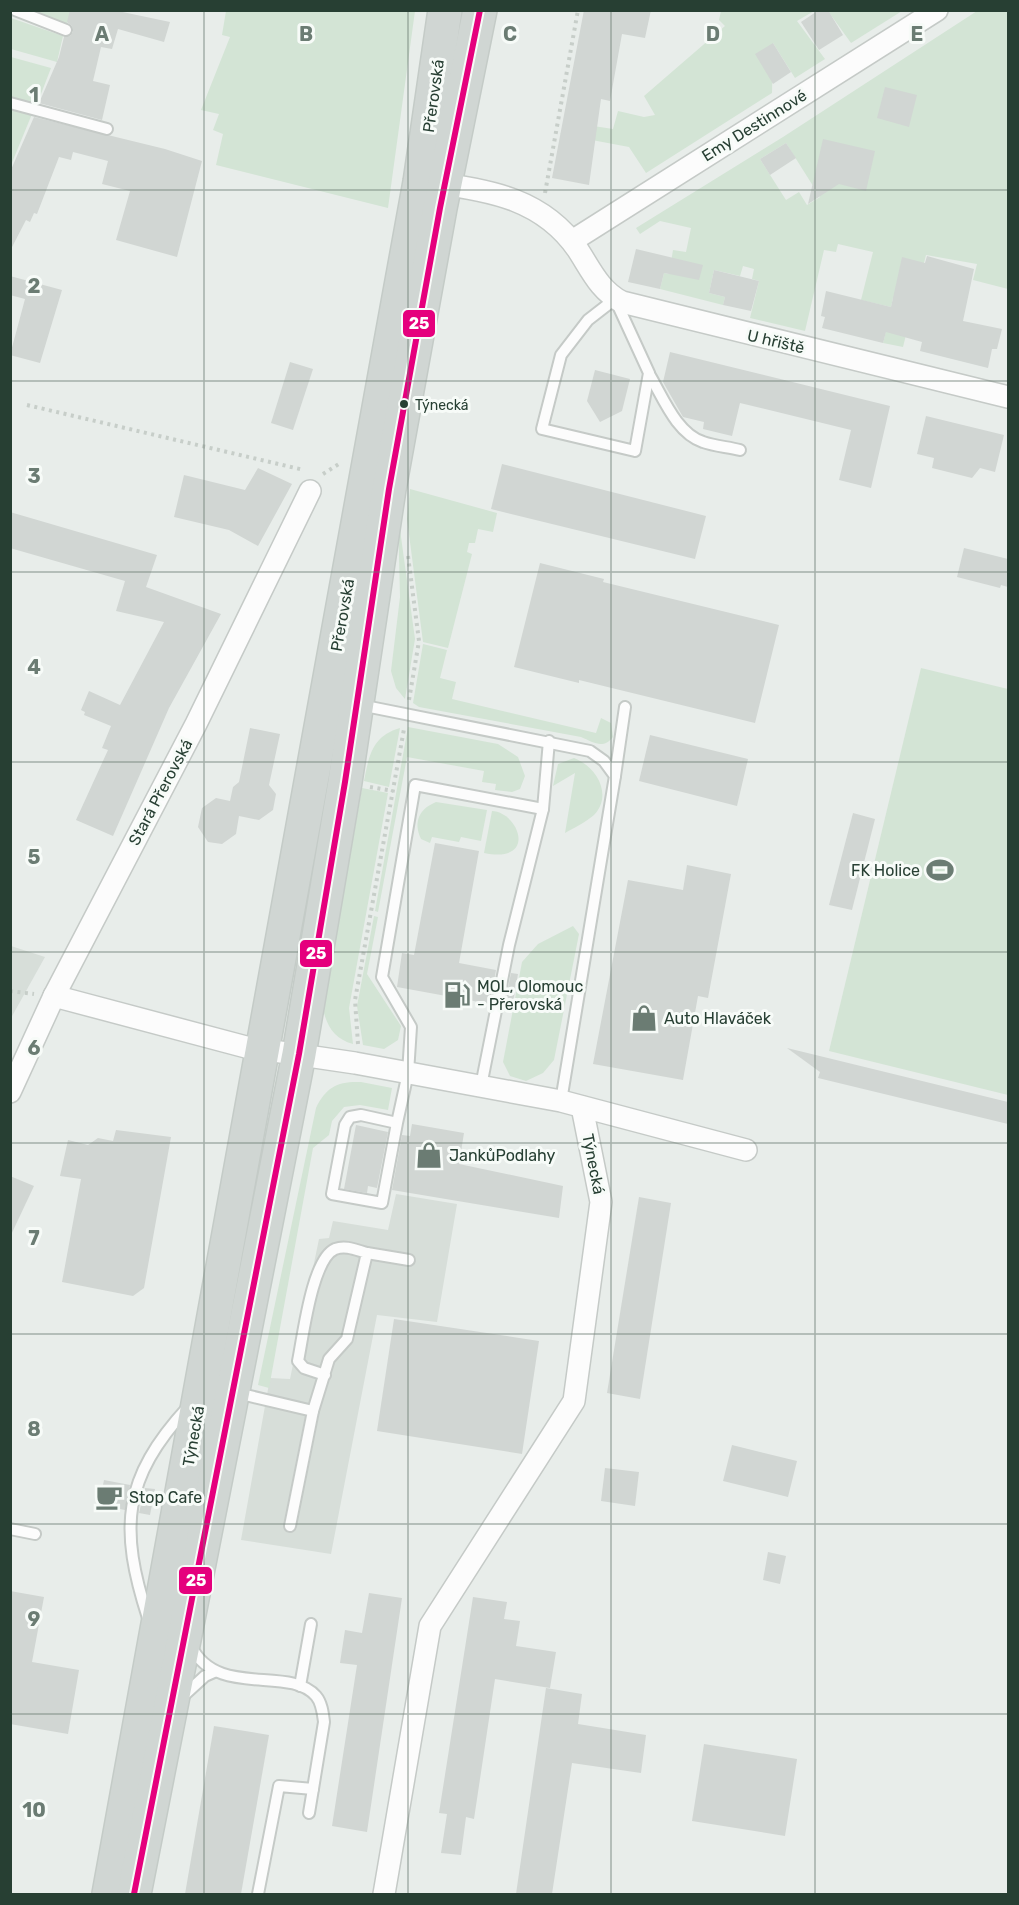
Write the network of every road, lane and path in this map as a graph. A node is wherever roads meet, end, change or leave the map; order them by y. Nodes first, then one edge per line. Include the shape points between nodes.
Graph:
1 (15, 10) edge
2 (445, 10) edge
3 (480, 10) edge
4 (578, 10) edge
5 (937, 10) edge
6 (66, 30) dead end
7 (10, 103) edge
8 (107, 129) dead end
9 (433, 183) junction
10 (537, 209) junction
11 (572, 241) junction
12 (615, 299) junction
13 (649, 373) junction
14 (1008, 397) edge
15 (27, 405) dead end
16 (740, 450) dead end
17 (348, 458) dead end
18 (323, 474) junction
19 (310, 491) joint
20 (342, 702) junction
21 (625, 707) dead end
22 (404, 728) dead end
23 (549, 741) junction
24 (615, 776) junction
25 (363, 785) dead end
26 (393, 790) junction
27 (543, 809) junction
28 (54, 996) junction
29 (358, 1044) dead end
30 (264, 1049) junction
31 (299, 1054) junction
32 (408, 1073) junction
33 (481, 1086) junction
34 (10, 1092) edge
35 (561, 1101) junction
36 (582, 1107) junction
37 (397, 1123) junction
38 (746, 1150) dead end
39 (366, 1253) junction
40 (409, 1260) dead end
41 (325, 1375) junction
42 (233, 1392) junction
43 (200, 1397) junction
44 (313, 1412) junction
45 (290, 1526) dead end
46 (10, 1529) edge
47 (35, 1534) dead end
48 (311, 1624) dead end
49 (185, 1627) junction
50 (156, 1641) junction
51 (214, 1672) junction
52 (300, 1686) junction
53 (168, 1712) junction
54 (313, 1789) junction
55 (309, 1813) dead end
56 (109, 1894) edge
57 (134, 1894) edge
58 (258, 1894) edge
59 (384, 1894) edge

1 - 6 lane
2 - 9 main road, Přerovská
3 - 9 main road, Přerovská
4 - 10 path via 545,192
5 - 11 street, Emy Destinnové
7 - 8 lane
9 - 10 street via 494,192
9 - 20 main road, Přerovská via 389,489
10 - 11 street
11 - 12 street via 602,287
12 - 13 lane
12 - 13 lane via 588,320 561,355 542,429 635,451
12 - 14 street, U hřiště
13 - 16 lane via 676,420 690,436
15 - 18 path
17 - 18 path
18 - 19 path
19 - 28 street, Stará Přerovská via 196,724
20 - 23 lane
20 - 30 main road, Přerovská
20 - 31 main road, Přerovská
21 - 24 lane
22 - 26 path
23 - 24 lane via 590,752 604,760
23 - 27 lane
24 - 35 lane
25 - 26 path
26 - 29 path via 355,1000
27 - 32 lane via 415,785 382,977 411,1027
27 - 33 lane via 509,945
28 - 30 street, Týnecká
28 - 34 street, Stará Přerovská
30 - 31 street, Týnecká
30 - 43 main road, Týnecká
31 - 32 street, Týnecká
31 - 42 main road, Týnecká
32 - 33 street, Týnecká
32 - 37 lane
33 - 35 street, Týnecká
35 - 36 street, Týnecká
36 - 38 street, Týnecká
36 - 59 street, Týnecká via 602,1202 574,1401 430,1626
37 - 37 lane via 350,1117 345,1125 332,1194 382,1203
39 - 40 lane
39 - 41 lane via 347,1339 330,1359
39 - 41 lane via 345,1247 333,1249 325,1258 310,1298 298,1361 304,1368
41 - 44 lane
42 - 44 lane
42 - 49 main road, Týnecká
43 - 50 main road, Týnecká
43 - 50 lane via 174,1422 153,1451 137,1483 129,1521 135,1576
44 - 45 lane
46 - 47 lane
48 - 52 lane
49 - 51 lane via 193,1651
49 - 53 main road, Týnecká
50 - 56 main road, Týnecká
51 - 52 lane
51 - 53 lane via 194,1684
52 - 54 lane via 315,1695 324,1722
53 - 57 main road, Týnecká
54 - 55 lane
54 - 58 lane via 279,1786

